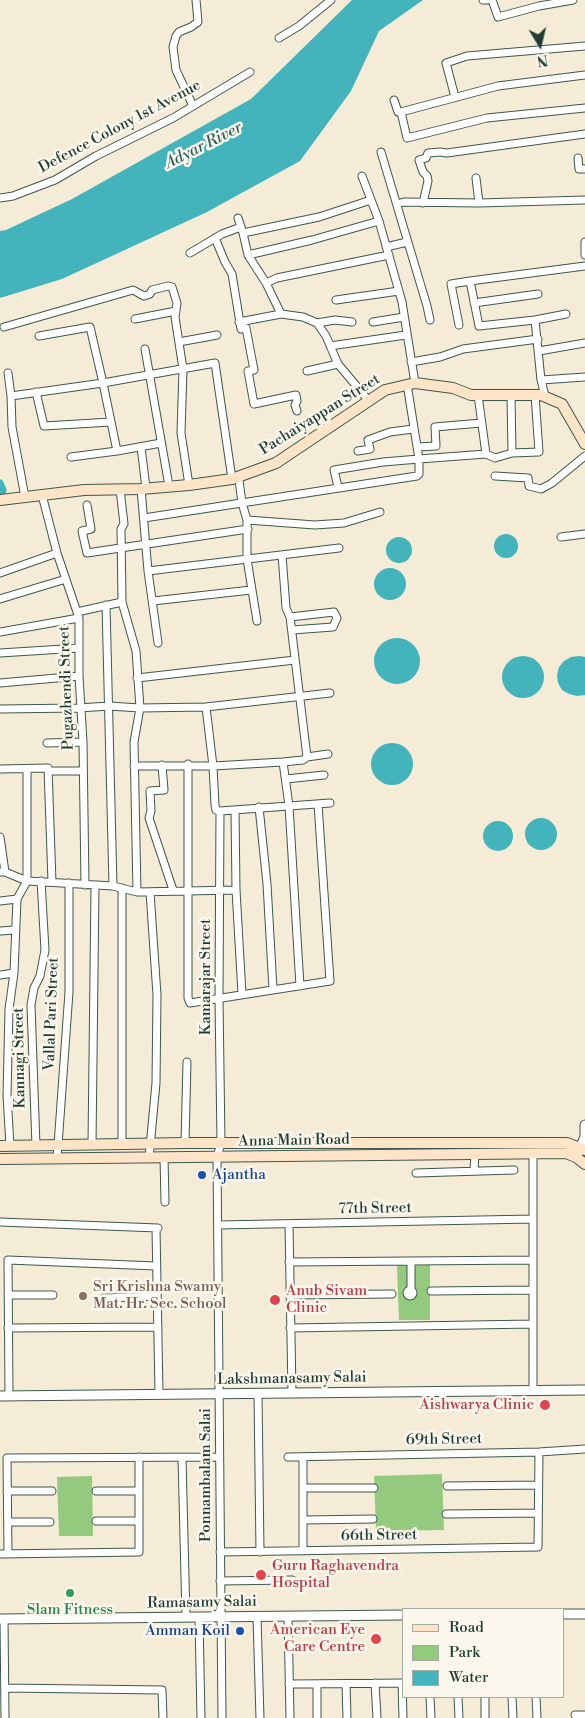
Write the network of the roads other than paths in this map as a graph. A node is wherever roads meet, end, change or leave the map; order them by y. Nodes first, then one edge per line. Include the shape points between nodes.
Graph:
1 (196, 0) edge
2 (331, 0) edge
3 (483, 0) edge
4 (488, 0) edge
5 (492, 0) edge
6 (573, 0) edge
7 (279, 38) dead end
8 (585, 46) edge
9 (250, 72) dead end
10 (585, 75) edge
11 (455, 97) junction
12 (394, 100) dead end
13 (193, 106) junction
14 (585, 108) edge
15 (401, 112) junction
16 (585, 134) edge
17 (381, 152) dead end
18 (578, 158) dead end
19 (585, 169) edge
20 (362, 176) dead end
21 (476, 178) dead end
22 (0, 198) edge
23 (371, 200) junction
24 (585, 200) edge
25 (423, 203) junction
26 (479, 203) junction
27 (397, 204) junction
28 (238, 218) dead end
29 (379, 221) junction
30 (242, 230) junction
31 (215, 238) junction
32 (407, 242) junction
33 (585, 242) edge
34 (386, 247) junction
35 (190, 253) dead end
36 (585, 254) edge
37 (248, 255) junction
38 (389, 255) junction
39 (585, 266) edge
40 (470, 281) junction
41 (266, 283) junction
42 (399, 291) junction
43 (538, 294) dead end
44 (336, 300) dead end
45 (474, 303) junction
46 (176, 312) junction
47 (280, 314) junction
48 (566, 314) dead end
49 (404, 317) junction
50 (135, 319) dead end
51 (430, 320) dead end
52 (535, 320) junction
53 (240, 322) junction
54 (352, 322) dead end
55 (373, 322) dead end
56 (317, 323) junction
57 (459, 324) dead end
58 (4, 327) dead end
59 (216, 335) dead end
60 (406, 335) junction
61 (39, 336) dead end
62 (538, 339) junction
63 (179, 342) junction
64 (585, 342) edge
65 (330, 346) junction
66 (145, 349) dead end
67 (539, 351) junction
68 (411, 362) junction
69 (338, 364) junction
70 (183, 369) junction
71 (307, 371) dead end
72 (8, 372) dead end
73 (150, 373) junction
74 (585, 377) edge
75 (542, 380) junction
76 (103, 382) junction
77 (411, 383) junction
78 (36, 392) junction
79 (478, 395) junction
80 (511, 395) junction
81 (11, 396) junction
82 (540, 396) junction
83 (369, 402) junction
84 (297, 411) dead end
85 (110, 422) junction
86 (481, 422) junction
87 (414, 429) junction
88 (161, 443) junction
89 (585, 444) edge
90 (140, 447) junction
91 (417, 447) junction
92 (117, 452) junction
93 (358, 452) dead end
94 (512, 452) junction
95 (486, 454) junction
96 (585, 456) edge
97 (71, 457) dead end
98 (420, 459) junction
99 (495, 476) dead end
100 (232, 479) junction
101 (189, 485) junction
102 (169, 486) junction
103 (338, 487) junction
104 (143, 488) junction
105 (120, 489) junction
106 (42, 495) junction
107 (22, 498) junction
108 (0, 500) edge
109 (242, 503) junction
110 (87, 505) dead end
111 (380, 512) dead end
112 (144, 518) junction
113 (247, 520) junction
114 (248, 529) junction
115 (585, 534) edge
116 (561, 538) dead end
117 (146, 543) junction
118 (122, 546) junction
119 (339, 548) dead end
120 (57, 553) junction
121 (282, 555) junction
122 (247, 559) junction
123 (148, 571) junction
124 (0, 573) edge
125 (66, 578) junction
126 (251, 590) junction
127 (0, 599) edge
128 (153, 601) junction
129 (122, 602) junction
130 (106, 605) junction
131 (78, 615) junction
132 (290, 617) junction
133 (257, 621) dead end
134 (292, 630) junction
135 (0, 632) edge
136 (158, 643) dead end
137 (79, 648) junction
138 (0, 653) edge
139 (295, 660) junction
140 (79, 676) junction
141 (137, 678) junction
142 (0, 683) edge
143 (330, 693) dead end
144 (300, 696) junction
145 (109, 706) junction
146 (206, 707) junction
147 (79, 708) junction
148 (140, 708) junction
149 (0, 709) edge
150 (83, 742) junction
151 (47, 743) dead end
152 (328, 754) dead end
153 (307, 757) junction
154 (283, 762) junction
155 (188, 764) junction
156 (162, 765) junction
157 (134, 766) junction
158 (213, 766) junction
159 (0, 769) edge
160 (27, 769) junction
161 (48, 771) junction
162 (82, 771) junction
163 (324, 775) dead end
164 (286, 779) junction
165 (330, 802) dead end
166 (318, 804) junction
167 (289, 806) junction
168 (259, 808) junction
169 (235, 810) junction
170 (220, 811) junction
171 (0, 837) edge
172 (3, 872) edge
173 (27, 881) junction
174 (41, 881) junction
175 (52, 882) junction
176 (69, 883) junction
177 (85, 885) junction
178 (95, 886) junction
179 (113, 886) junction
180 (122, 888) junction
181 (173, 890) junction
182 (188, 890) junction
183 (220, 890) junction
184 (236, 890) junction
185 (137, 892) junction
186 (150, 892) junction
187 (17, 899) junction
188 (0, 901) edge
189 (15, 930) junction
190 (0, 931) edge
191 (14, 973) junction
192 (0, 975) edge
193 (300, 986) junction
194 (274, 989) junction
195 (242, 994) junction
196 (219, 998) junction
197 (9, 1009) junction
198 (0, 1010) edge
199 (187, 1062) dead end
200 (585, 1125) edge
201 (585, 1136) edge
202 (185, 1143) junction
203 (221, 1143) junction
204 (92, 1145) junction
205 (122, 1145) junction
206 (150, 1145) junction
207 (5, 1146) edge
208 (36, 1146) junction
209 (59, 1146) junction
210 (475, 1154) junction
211 (534, 1154) junction
212 (164, 1157) junction
213 (217, 1157) junction
214 (583, 1157) edge
215 (57, 1158) junction
216 (149, 1158) junction
217 (0, 1159) edge
218 (514, 1170) dead end
219 (474, 1171) junction
220 (416, 1173) dead end
221 (165, 1202) dead end
222 (533, 1219) junction
223 (0, 1222) edge
224 (218, 1224) junction
225 (289, 1224) junction
226 (533, 1260) junction
227 (411, 1261) junction
228 (288, 1262) junction
229 (156, 1266) junction
230 (411, 1290) dead end
231 (533, 1290) junction
232 (431, 1291) dead end
233 (392, 1294) dead end
234 (8, 1295) junction
235 (54, 1295) dead end
236 (290, 1295) junction
237 (156, 1296) junction
238 (104, 1298) dead end
239 (533, 1324) junction
240 (158, 1327) junction
241 (8, 1328) junction
242 (290, 1328) junction
243 (533, 1390) junction
244 (585, 1390) edge
245 (258, 1393) junction
246 (292, 1393) junction
247 (159, 1394) junction
248 (220, 1394) junction
249 (4, 1396) edge
250 (585, 1449) edge
251 (539, 1452) junction
252 (139, 1457) junction
253 (220, 1457) junction
254 (288, 1457) dead end
255 (303, 1457) junction
256 (182, 1458) junction
257 (538, 1485) junction
258 (447, 1486) dead end
259 (303, 1488) junction
260 (374, 1488) dead end
261 (7, 1491) junction
262 (52, 1491) dead end
263 (96, 1491) dead end
264 (139, 1491) junction
265 (538, 1513) junction
266 (446, 1514) dead end
267 (373, 1519) dead end
268 (303, 1520) junction
269 (96, 1521) dead end
270 (139, 1521) junction
271 (8, 1522) junction
272 (50, 1522) dead end
273 (303, 1551) junction
274 (220, 1552) junction
275 (260, 1552) junction
276 (4, 1554) edge
277 (292, 1580) dead end
278 (220, 1581) junction
279 (565, 1614) edge
280 (585, 1614) edge
281 (402, 1615) edge
282 (288, 1616) junction
283 (186, 1617) junction
284 (220, 1617) junction
285 (257, 1617) junction
286 (200, 1618) junction
287 (2, 1619) edge
288 (402, 1683) edge
289 (290, 1684) junction
290 (316, 1684) junction
291 (346, 1684) junction
292 (375, 1684) junction
293 (5, 1688) junction
294 (403, 1698) edge
295 (430, 1698) edge
296 (458, 1698) edge
297 (485, 1698) edge
298 (512, 1698) edge
299 (536, 1698) edge
300 (575, 1715) dead end
301 (585, 1715) edge
302 (5, 1718) edge
303 (163, 1718) edge
304 (201, 1718) edge
305 (222, 1718) edge
306 (260, 1718) edge
307 (290, 1718) edge
308 (317, 1718) edge
309 (347, 1718) edge
310 (376, 1718) edge
311 (403, 1718) edge
312 (431, 1718) edge
313 (459, 1718) edge
314 (485, 1718) edge
315 (513, 1718) edge
316 (537, 1718) edge

1 - 13 street via 198,22 179,32 173,47 176,70
2 - 7 street
3 - 4 street
5 - 6 street via 498,17
8 - 11 street via 467,56 446,63
9 - 13 street, Defence Colony 1st Avenue
10 - 11 street via 498,86
11 - 15 street
12 - 15 street via 398,112
13 - 22 street, Defence Colony 1st Avenue via 55,180
14 - 15 street via 487,118 407,138
16 - 25 street via 428,153 426,158 419,160 428,181
17 - 27 street
18 - 19 street via 579,170
20 - 23 street
21 - 26 street
23 - 29 street
23 - 30 street via 319,217
24 - 26 street
25 - 26 street
25 - 27 street
27 - 32 street
28 - 30 street
29 - 34 street
29 - 37 street
30 - 31 street
30 - 37 street
31 - 35 street
31 - 53 street via 232,274
32 - 34 street
32 - 51 street
33 - 36 street
34 - 38 street
37 - 41 street
38 - 41 street
38 - 42 street
39 - 40 street
40 - 45 street
40 - 57 street via 451,284
41 - 47 street
42 - 44 street
42 - 49 street
43 - 45 street
45 - 52 street via 479,326
46 - 50 street
46 - 58 street via 177,303 172,287 168,286 144,296 134,290
46 - 63 street
47 - 53 street
47 - 56 street via 303,316
48 - 52 street
49 - 55 street
49 - 60 street
52 - 62 street
53 - 84 street via 241,329 246,328 254,370 248,371 254,404 296,395
54 - 56 street
56 - 65 street
59 - 63 street
60 - 65 street
60 - 68 street
61 - 76 street via 90,327
62 - 67 street
62 - 68 street
63 - 70 street
64 - 67 street
65 - 69 street
66 - 73 street
67 - 75 street
68 - 77 street
69 - 71 street
69 - 83 street
70 - 73 street
70 - 100 street via 215,363
70 - 101 street via 181,433
72 - 81 street
73 - 76 street
73 - 88 street
74 - 75 street
75 - 82 street
76 - 78 street
76 - 85 street
77 - 79 main road, Pachaiyappan Street
77 - 83 main road, Pachaiyappan Street via 385,390
77 - 87 street
78 - 81 street
78 - 85 street via 44,426
79 - 80 main road, Pachaiyappan Street
79 - 86 street
80 - 82 main road, Pachaiyappan Street
80 - 94 street
81 - 107 street
82 - 89 main road via 562,404
82 - 94 street via 539,452
83 - 100 main road, Pachaiyappan Street via 276,463
85 - 92 street
86 - 91 street via 435,428 436,446
86 - 95 street
87 - 91 street
87 - 93 street via 390,432 368,440 370,449
88 - 90 street
88 - 102 street
90 - 92 street
90 - 104 street
91 - 98 street
92 - 97 street
94 - 95 street via 495,458
95 - 98 street
96 - 99 street via 541,488 529,486 528,478
98 - 103 street via 420,474 417,476
98 - 103 street via 334,470
100 - 101 main road, Pachaiyappan Street
100 - 109 street via 239,480
101 - 102 main road, Pachaiyappan Street
102 - 104 main road, Pachaiyappan Street
103 - 109 street
104 - 105 main road, Pachaiyappan Street
104 - 112 street
105 - 106 main road, Pachaiyappan Street
105 - 118 street via 124,524 121,529
106 - 107 main road, Pachaiyappan Street
106 - 120 street, Pugazhendi Street
107 - 108 main road, Pachaiyappan Street
109 - 112 street
109 - 113 street
110 - 118 street via 91,529 82,530 87,553
111 - 113 street via 344,523
112 - 117 street
113 - 114 street
114 - 117 street
114 - 122 street
115 - 116 street
117 - 118 street
117 - 123 street
118 - 129 street
119 - 121 street
120 - 124 street
120 - 125 street, Pugazhendi Street
121 - 122 street
121 - 132 street via 286,608
122 - 123 street
122 - 126 street
123 - 128 street
125 - 127 street
125 - 131 street, Pugazhendi Street
126 - 128 street
126 - 133 street
128 - 136 street
129 - 130 street
129 - 141 street via 136,651
130 - 131 street
130 - 145 street
131 - 135 street
131 - 137 street, Pugazhendi Street
132 - 134 street
132 - 134 street via 334,612 337,618 333,627
134 - 139 street
137 - 138 street
137 - 140 street, Pugazhendi Street
139 - 141 street
139 - 144 street
140 - 142 street
140 - 147 street, Pugazhendi Street
141 - 148 street
143 - 144 street
144 - 146 street
144 - 153 street
145 - 147 street
145 - 148 street
145 - 179 street
146 - 148 street
146 - 158 street, Kamarajar Street
147 - 149 street
147 - 150 street, Pugazhendi Street
148 - 157 street
150 - 151 street
150 - 162 street, Pugazhendi Street
152 - 153 street
153 - 154 street
154 - 158 street
154 - 164 street
155 - 156 street
155 - 158 street
155 - 182 street
156 - 157 street
156 - 181 street via 164,790 150,791 149,818
157 - 185 street
158 - 170 street, Kamarajar Street via 215,805
159 - 160 street
160 - 161 street via 48,768
160 - 173 street
161 - 162 street
161 - 175 street
162 - 177 street, Pugazhendi Street
163 - 164 street
164 - 167 street
165 - 166 street
166 - 167 street
166 - 193 street via 331,978 330,981
167 - 168 street
167 - 193 street
168 - 169 street
168 - 194 street
169 - 170 street
169 - 184 street
170 - 183 street, Kamarajar Street
171 - 172 street
172 - 173 street
173 - 174 street
173 - 187 street
174 - 175 street
174 - 208 street, Kannagi Street via 45,950 32,1005
175 - 176 street
176 - 177 street
176 - 209 street, Vallal Pari Street via 69,992
177 - 178 street
178 - 179 street
178 - 204 street
179 - 180 street
180 - 185 street
180 - 205 street
181 - 182 street
181 - 186 street
182 - 183 street
182 - 196 street via 188,998 190,1003
183 - 184 street
183 - 196 street, Kamarajar Street
184 - 195 street
185 - 186 street
186 - 206 street via 157,995 156,1084
187 - 188 street
187 - 189 street
189 - 190 street
189 - 191 street
191 - 192 street
191 - 197 street
193 - 194 street
194 - 195 street
195 - 196 street
196 - 203 street, Kamarajar Street
197 - 198 street
197 - 207 street
199 - 202 street
200 - 201 street
201 - 214 street
202 - 203 main road, Anna Main Road
202 - 206 main road, Anna Main Road
203 - 213 street, Ponnambalam Salai
203 - 214 main road, Anna Main Road via 567,1143
204 - 205 main road, Anna Main Road
204 - 209 main road, Anna Main Road
205 - 206 main road, Anna Main Road
206 - 216 street
207 - 208 main road, Anna Main Road
208 - 209 main road, Anna Main Road
209 - 215 street, Vallal Pari Street
210 - 211 main road, Anna Main Road
210 - 213 main road, Anna Main Road
210 - 219 street
211 - 214 main road, Anna Main Road via 566,1153
211 - 222 street
212 - 213 main road, Anna Main Road
212 - 216 main road, Anna Main Road
212 - 221 street
213 - 224 street, Ponnambalam Salai
215 - 216 main road, Anna Main Road
215 - 217 main road, Anna Main Road
218 - 219 street
219 - 220 street
222 - 225 street, 77th Street
222 - 226 street
223 - 229 street via 157,1228
224 - 225 street, 77th Street
224 - 248 street, Ponnambalam Salai
225 - 228 street
226 - 227 street
226 - 231 street
227 - 228 street
227 - 230 street
228 - 236 street
229 - 234 street via 8,1260
229 - 237 street
231 - 232 street
231 - 239 street
233 - 236 street
234 - 235 street
234 - 241 street
236 - 242 street
237 - 238 street
237 - 240 street
239 - 242 street
239 - 243 street
240 - 241 street
240 - 247 street
241 - 249 street
242 - 246 street
243 - 244 street, Lakshmanasamy Salai
243 - 246 street, Lakshmanasamy Salai
245 - 246 street, Lakshmanasamy Salai
245 - 248 street, Lakshmanasamy Salai
245 - 275 street
247 - 248 street, Lakshmanasamy Salai
247 - 249 street, Lakshmanasamy Salai
248 - 253 street, Ponnambalam Salai
250 - 251 street, 69th Street
251 - 255 street, 69th Street
251 - 257 street
252 - 256 street
252 - 261 street via 7,1458
252 - 264 street
253 - 256 street
253 - 274 street, Ponnambalam Salai
254 - 255 street, 69th Street
255 - 259 street
256 - 283 street
257 - 258 street
257 - 265 street
259 - 260 street
259 - 268 street
261 - 262 street
261 - 271 street
263 - 264 street
264 - 270 street
265 - 266 street
265 - 273 street, 66th Street via 538,1547
267 - 268 street
268 - 273 street
269 - 270 street
270 - 276 street via 139,1552
271 - 272 street
271 - 276 street
273 - 275 street, 66th Street
274 - 275 street, 66th Street
274 - 278 street, Ponnambalam Salai
277 - 278 street
278 - 284 street, Ponnambalam Salai
279 - 280 street
281 - 282 street, Ramasamy Salai
282 - 285 street, Ramasamy Salai
282 - 289 street
283 - 286 street, Ramasamy Salai
283 - 287 street, Ramasamy Salai
284 - 285 street, Ramasamy Salai
284 - 286 street, Ramasamy Salai
284 - 305 street, Ponnambalam Salai
285 - 306 street
286 - 304 street
287 - 293 street
288 - 292 street
289 - 290 street
289 - 307 street
290 - 291 street
290 - 308 street
291 - 292 street
291 - 309 street
292 - 310 street
293 - 302 street
293 - 303 street via 162,1690
294 - 311 street
295 - 312 street
296 - 313 street
297 - 314 street
298 - 315 street
299 - 316 street
300 - 301 street

